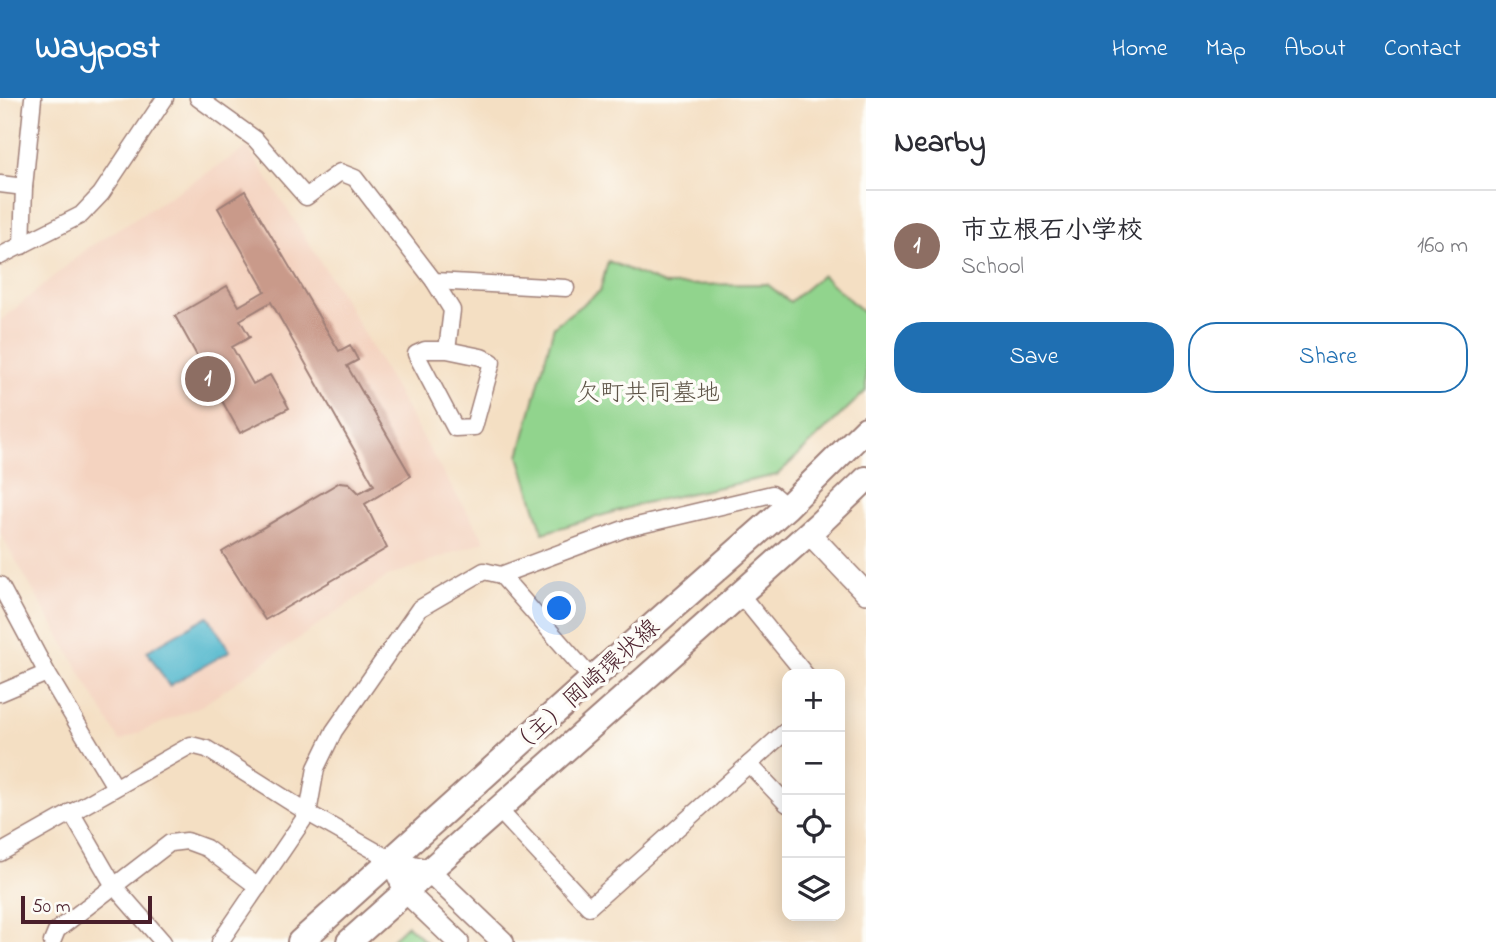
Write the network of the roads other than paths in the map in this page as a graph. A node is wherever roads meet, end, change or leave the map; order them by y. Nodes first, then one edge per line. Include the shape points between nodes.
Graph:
1 (33, 98) edge
2 (165, 98) edge
3 (198, 98) edge
4 (0, 184) edge
5 (24, 187) junction
6 (22, 246) junction
7 (0, 257) edge
8 (434, 281) junction
9 (566, 288) dead end
10 (447, 350) junction
11 (866, 429) edge
12 (866, 479) edge
13 (787, 508) junction
14 (809, 533) junction
15 (501, 575) junction
16 (0, 585) edge
17 (866, 593) edge
18 (740, 594) junction
19 (801, 669) edge
20 (47, 673) junction
21 (592, 679) junction
22 (0, 693) edge
23 (785, 732) edge
24 (749, 764) junction
25 (115, 787) junction
26 (782, 799) edge
27 (498, 809) junction
28 (71, 812) junction
29 (308, 813) junction
30 (0, 853) edge
31 (0, 859) edge
32 (391, 860) junction
33 (429, 871) junction
34 (114, 886) junction
35 (258, 887) junction
36 (405, 891) junction
37 (52, 942) edge
38 (163, 942) edge
39 (220, 942) edge
40 (300, 942) edge
41 (349, 942) edge
42 (458, 942) edge
43 (503, 942) edge

1 - 5 street
2 - 6 street via 88,208
3 - 8 street via 254,139 306,197 340,172 355,178
4 - 5 street
5 - 6 street
6 - 7 street
8 - 9 street
8 - 10 street via 452,310
10 - 10 street via 492,362 474,427 455,428 416,355 425,350
11 - 13 main road, （主）岡崎環状線
12 - 14 main road, （主）岡崎環状線
13 - 15 street via 772,494 624,529
13 - 21 main road, （主）岡崎環状線
14 - 17 street
14 - 18 main road, （主）岡崎環状線
15 - 21 street
15 - 29 street via 484,571 419,609 334,731 316,768
16 - 20 street
18 - 19 street
18 - 27 main road, （主）岡崎環状線
20 - 22 street
20 - 25 street
21 - 32 main road, （主）岡崎環状線
23 - 24 street
24 - 26 street
24 - 27 street via 589,907
25 - 28 street
25 - 29 street via 191,745 200,746
27 - 33 main road, （主）岡崎環状線
28 - 30 street
28 - 34 street
29 - 32 street
29 - 35 street
30 - 31 street
32 - 33 street
32 - 36 street
32 - 40 main road, （主）岡崎環状線
33 - 36 main road, （主）岡崎環状線
33 - 43 street
34 - 35 street via 170,843 187,841 205,848
34 - 37 street via 57,930
34 - 38 street
35 - 39 street
36 - 41 main road, （主）岡崎環状線
36 - 42 street

